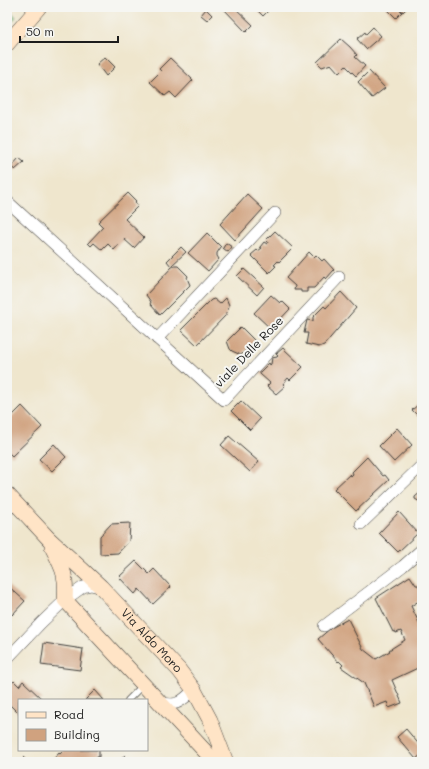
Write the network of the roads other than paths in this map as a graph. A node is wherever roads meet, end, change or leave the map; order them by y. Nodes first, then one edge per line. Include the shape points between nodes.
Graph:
1 (39, 7) edge
2 (7, 44) edge
3 (7, 201) edge
4 (274, 213) dead end
5 (339, 277) dead end
6 (157, 339) junction
7 (422, 465) edge
8 (10, 504) edge
9 (361, 524) dead end
10 (49, 539) junction
11 (422, 548) edge
12 (101, 587) junction
13 (65, 600) junction
14 (324, 626) dead end
15 (7, 660) edge
16 (144, 685) junction
17 (194, 690) junction
18 (129, 699) edge
19 (159, 702) junction
20 (215, 762) edge
21 (226, 762) edge

1 - 2 street
3 - 6 street, viale Delle Rose
4 - 6 street
5 - 6 street, viale Delle Rose via 224,400
7 - 9 street
8 - 10 street, Via Aldo Moro
10 - 12 street, Via Aldo Moro
10 - 13 street, Via Aldo Moro via 64,572
11 - 14 street via 403,566
12 - 13 street via 83,587
12 - 17 street, Via Aldo Moro via 179,670
13 - 15 street
13 - 16 street
16 - 18 lane
16 - 19 street
17 - 19 street via 178,703 170,705
17 - 21 street, Via Aldo Moro via 210,720
19 - 20 street

